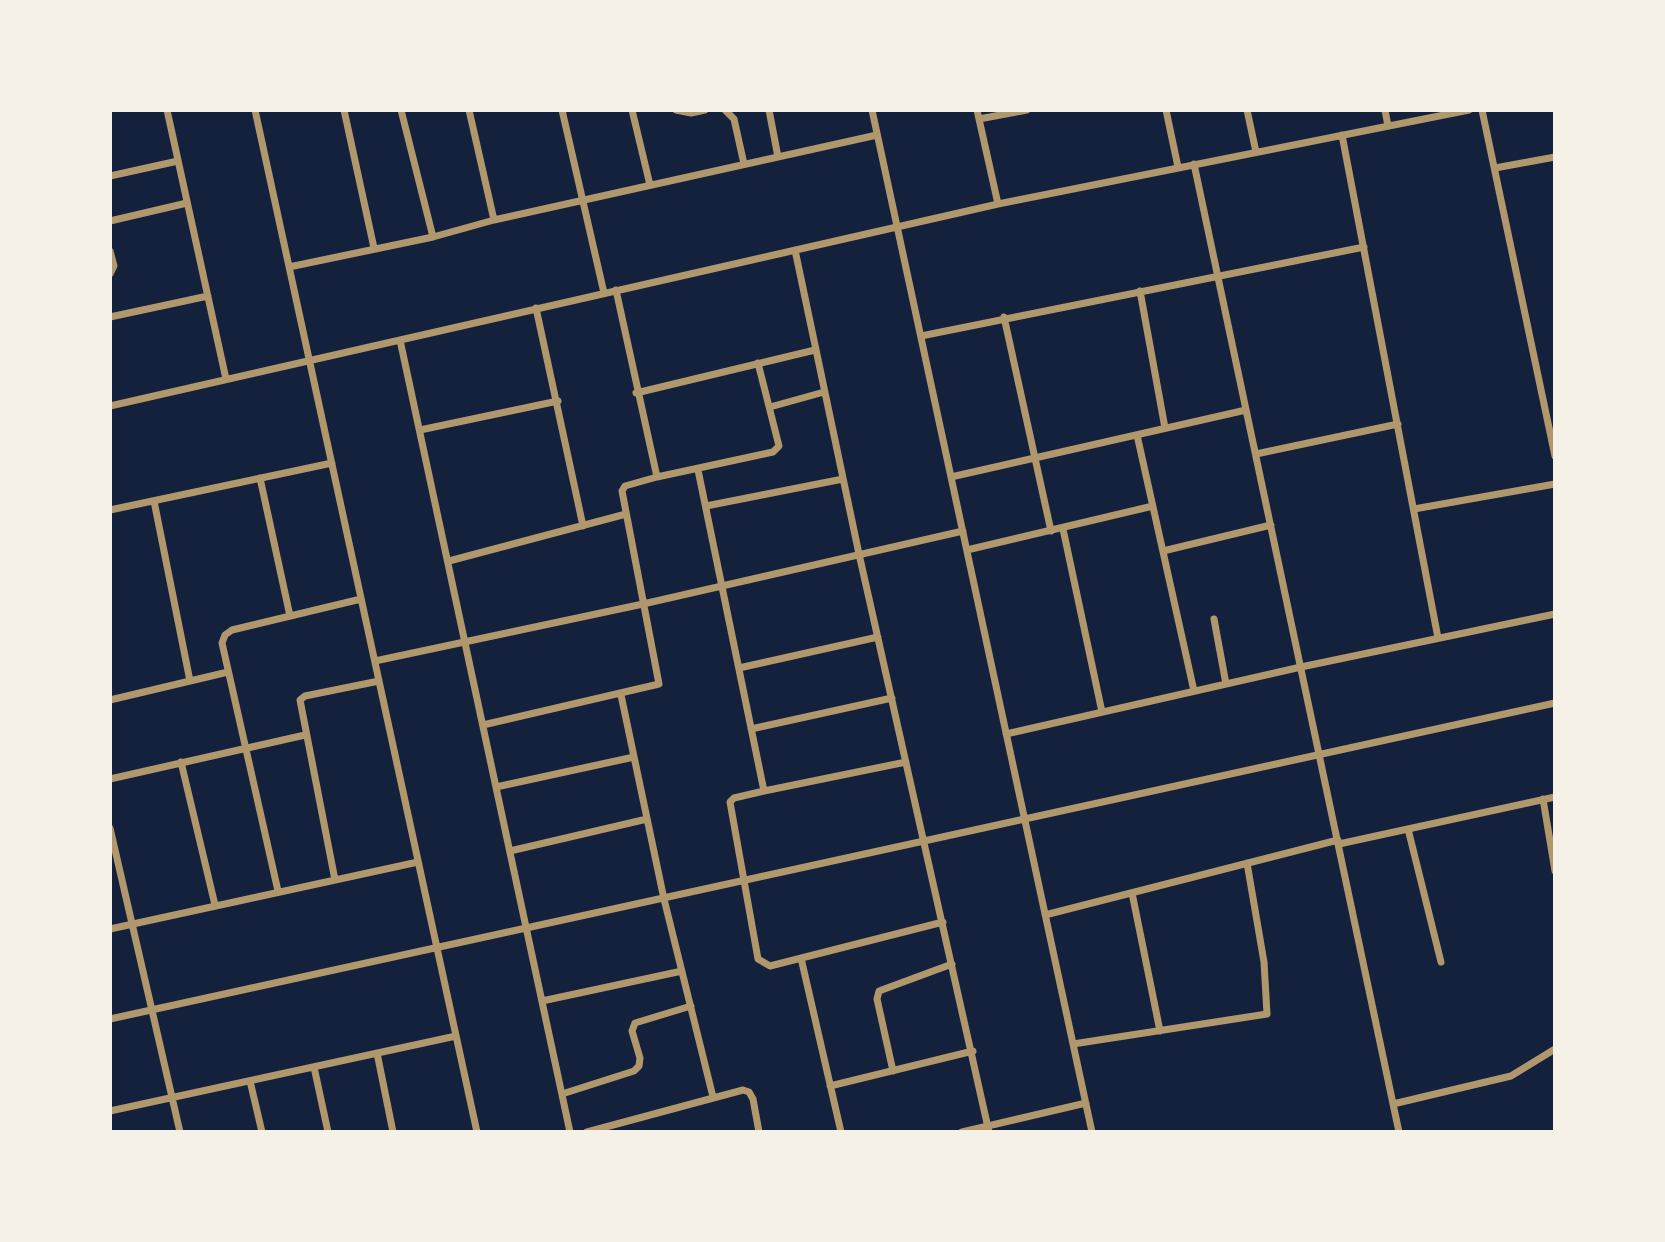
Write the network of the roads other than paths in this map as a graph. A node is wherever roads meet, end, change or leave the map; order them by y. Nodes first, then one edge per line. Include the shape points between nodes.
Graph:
1 (167, 110) edge
2 (255, 110) edge
3 (344, 110) edge
4 (401, 110) edge
5 (469, 110) edge
6 (562, 110) edge
7 (632, 110) edge
8 (676, 110) edge
9 (705, 110) edge
10 (725, 110) edge
11 (769, 110) edge
12 (872, 110) edge
13 (977, 110) edge
14 (1027, 110) edge
15 (1166, 110) edge
16 (1247, 110) edge
17 (1385, 110) edge
18 (1469, 110) edge
19 (1482, 110) edge
20 (979, 119) junction
21 (1388, 126) junction
22 (877, 135) junction
23 (1342, 135) junction
24 (1256, 152) junction
25 (778, 157) junction
26 (1555, 157) edge
27 (178, 161) junction
28 (744, 164) junction
29 (1194, 164) junction
30 (1178, 167) junction
31 (1494, 168) junction
32 (110, 176) edge
33 (650, 185) junction
34 (582, 201) junction
35 (187, 202) junction
36 (998, 204) junction
37 (494, 220) junction
38 (110, 221) edge
39 (897, 227) junction
40 (433, 237) junction
41 (1364, 247) junction
42 (374, 248) junction
43 (795, 250) junction
44 (110, 251) edge
45 (289, 267) junction
46 (110, 274) edge
47 (1218, 276) junction
48 (616, 290) junction
49 (1140, 291) junction
50 (604, 293) junction
51 (208, 296) junction
52 (536, 308) junction
53 (110, 317) edge
54 (1004, 317) junction
55 (921, 336) junction
56 (400, 340) junction
57 (815, 350) junction
58 (309, 360) junction
59 (758, 363) junction
60 (226, 379) junction
61 (824, 392) junction
62 (636, 393) junction
63 (558, 401) junction
64 (110, 406) edge
65 (770, 407) junction
66 (1247, 410) junction
67 (1555, 411) edge
68 (1546, 413) junction
69 (1398, 424) junction
70 (1165, 428) junction
71 (420, 430) junction
72 (1137, 435) junction
73 (1256, 454) junction
74 (1555, 456) edge
75 (1035, 458) junction
76 (332, 463) junction
77 (698, 470) junction
78 (657, 477) junction
79 (951, 477) junction
80 (260, 478) junction
81 (843, 479) junction
82 (1555, 484) edge
83 (155, 500) junction
84 (706, 506) junction
85 (1153, 506) junction
86 (1414, 509) junction
87 (110, 510) edge
88 (626, 514) junction
89 (1271, 525) junction
90 (583, 526) junction
91 (1063, 528) junction
92 (962, 531) junction
93 (1051, 531) junction
94 (967, 551) junction
95 (1163, 551) junction
96 (859, 554) junction
97 (449, 561) junction
98 (721, 584) junction
99 (361, 600) junction
100 (643, 604) junction
101 (1555, 614) edge
102 (290, 616) junction
103 (1214, 619) dead end
104 (878, 637) junction
105 (1438, 638) junction
106 (466, 641) junction
107 (375, 661) junction
108 (1301, 667) junction
109 (738, 668) junction
110 (228, 673) junction
111 (190, 681) junction
112 (379, 681) junction
113 (1226, 684) junction
114 (1194, 691) junction
115 (621, 695) junction
116 (892, 698) junction
117 (110, 700) edge
118 (1555, 703) edge
119 (1102, 712) junction
120 (484, 725) junction
121 (751, 729) junction
122 (1006, 734) junction
123 (305, 735) junction
124 (245, 748) junction
125 (1320, 755) junction
126 (634, 757) junction
127 (181, 762) junction
128 (906, 762) junction
129 (110, 779) edge
130 (496, 787) junction
131 (764, 790) junction
132 (1555, 797) edge
133 (1543, 799) junction
134 (647, 818) junction
135 (1025, 821) junction
136 (110, 828) edge
137 (1408, 829) junction
138 (1339, 842) junction
139 (924, 844) junction
140 (510, 851) junction
141 (418, 862) junction
142 (1247, 863) junction
143 (1555, 871) edge
144 (335, 880) junction
145 (745, 881) junction
146 (278, 891) junction
147 (1132, 893) junction
148 (664, 899) junction
149 (215, 905) junction
150 (1045, 915) junction
151 (943, 922) junction
152 (131, 923) junction
153 (110, 929) edge
154 (527, 929) junction
155 (437, 948) junction
156 (801, 958) junction
157 (1441, 962) dead end
158 (952, 964) junction
159 (682, 971) junction
160 (542, 1001) junction
161 (691, 1006) junction
162 (151, 1011) junction
163 (110, 1019) edge
164 (1160, 1031) junction
165 (456, 1037) junction
166 (1073, 1044) junction
167 (1555, 1049) edge
168 (973, 1051) junction
169 (377, 1053) junction
170 (314, 1067) junction
171 (893, 1071) junction
172 (250, 1081) junction
173 (830, 1086) junction
174 (562, 1094) junction
175 (172, 1097) junction
176 (713, 1097) junction
177 (1086, 1103) junction
178 (1393, 1104) junction
179 (110, 1111) edge
180 (989, 1129) edge
181 (180, 1132) edge
182 (262, 1132) edge
183 (328, 1132) edge
184 (393, 1132) edge
185 (477, 1132) edge
186 (570, 1132) edge
187 (587, 1132) edge
188 (759, 1132) edge
189 (841, 1132) edge
190 (962, 1132) edge
191 (1092, 1132) edge
192 (1399, 1132) edge

1 - 27 street
2 - 45 street
3 - 42 street
4 - 40 street
5 - 37 street
6 - 34 street
7 - 33 street
8 - 9 street
10 - 28 street via 734,119
11 - 25 street
12 - 22 street
13 - 20 street
14 - 20 street
15 - 30 street
16 - 24 street
17 - 21 street
18 - 21 street
19 - 31 street
20 - 36 street
21 - 23 street
22 - 25 street
22 - 39 street
23 - 24 street
23 - 41 street
24 - 29 street
25 - 28 street
26 - 31 street
27 - 32 street
27 - 35 street
28 - 33 street
29 - 30 street
29 - 47 street
30 - 36 street
31 - 68 street
33 - 34 street
34 - 37 street
34 - 50 street
35 - 38 street
35 - 51 street
36 - 39 street
37 - 40 street
39 - 43 street
39 - 55 street
40 - 42 street
41 - 47 street
41 - 69 street
42 - 45 street
43 - 48 street
43 - 57 street
44 - 46 street via 114,266
45 - 58 street
47 - 49 street
47 - 66 street
48 - 50 street
48 - 62 street
49 - 54 street
49 - 70 street
50 - 52 street
51 - 53 street
51 - 60 street
52 - 56 street
52 - 63 street
54 - 55 street
54 - 75 street
55 - 79 street
56 - 58 street
56 - 71 street
57 - 59 street
57 - 61 street
58 - 60 street
58 - 76 street
59 - 62 street
59 - 65 street
60 - 64 street
61 - 65 street
61 - 81 street
62 - 78 street
63 - 71 street
63 - 90 street
65 - 77 street via 779,446 773,452
66 - 70 street
66 - 73 street
67 - 68 street
68 - 74 street
69 - 73 street
69 - 86 street
70 - 72 street
71 - 97 street
72 - 75 street
72 - 85 street
73 - 89 street
75 - 79 street
75 - 93 street
76 - 80 street
76 - 99 street
77 - 78 street
77 - 84 street
78 - 88 street via 625,486
79 - 92 street
80 - 83 street
80 - 102 street
81 - 84 street
81 - 96 street
82 - 86 street
83 - 87 street
83 - 111 street
84 - 98 street
85 - 91 street
85 - 95 street
86 - 105 street
88 - 90 street
88 - 100 street
89 - 95 street
89 - 108 street
90 - 97 street
91 - 93 street
91 - 119 street
92 - 94 street
92 - 96 street
93 - 94 street
94 - 122 street
95 - 114 street
96 - 98 street
96 - 104 street
97 - 106 street
98 - 100 street
98 - 109 street
99 - 102 street
99 - 107 street
100 - 106 street
100 - 115 street via 659,684
101 - 105 street
102 - 110 street via 225,635 222,643
103 - 113 street
104 - 109 street
104 - 116 street
105 - 108 street
106 - 107 street
106 - 120 street
107 - 112 street
108 - 113 street
108 - 125 street
109 - 121 street
110 - 111 street
110 - 124 street
111 - 117 street
112 - 123 street via 305,696 299,706
112 - 141 street
113 - 114 street
114 - 119 street
115 - 120 street
115 - 126 street
116 - 121 street
116 - 128 street
118 - 125 street
119 - 122 street
120 - 130 street
121 - 131 street
122 - 135 street
123 - 124 street
123 - 144 street
124 - 127 street
124 - 146 street
125 - 135 street
125 - 138 street
126 - 130 street
126 - 134 street
127 - 129 street
127 - 149 street
128 - 131 street
128 - 139 street
130 - 140 street
131 - 145 street via 730,802
132 - 133 street
133 - 137 street
133 - 143 street
134 - 140 street
134 - 148 street
135 - 139 street
135 - 150 street
136 - 152 street
137 - 138 street
137 - 157 street
138 - 142 street
138 - 178 street
139 - 145 street
139 - 151 street
140 - 154 street
141 - 144 street
141 - 155 street
142 - 147 street
142 - 164 street via 1264,962 1267,1014
144 - 146 street
145 - 148 street
145 - 156 street via 758,959 770,967
146 - 149 street
147 - 150 street
147 - 164 street
148 - 154 street
148 - 159 street
149 - 152 street
150 - 166 street
151 - 156 street
151 - 158 street
152 - 153 street
152 - 162 street
154 - 155 street
154 - 160 street
155 - 162 street
155 - 165 street
156 - 173 street
158 - 168 street
158 - 171 street via 879,991
159 - 160 street
159 - 161 street
160 - 174 street
161 - 174 street via 635,1023 632,1031 640,1058 634,1071
161 - 176 street
162 - 163 street
162 - 175 street
164 - 166 street
165 - 169 street
165 - 185 street
166 - 177 street
167 - 178 street via 1511,1076
168 - 171 street
168 - 180 street
169 - 170 street
169 - 184 street
170 - 172 street
170 - 183 street
171 - 173 street
172 - 175 street
172 - 182 street
173 - 189 street
174 - 186 street
175 - 179 street
175 - 181 street
176 - 187 street
176 - 188 street via 749,1092
177 - 180 street
177 - 191 street
178 - 192 street
180 - 190 street

